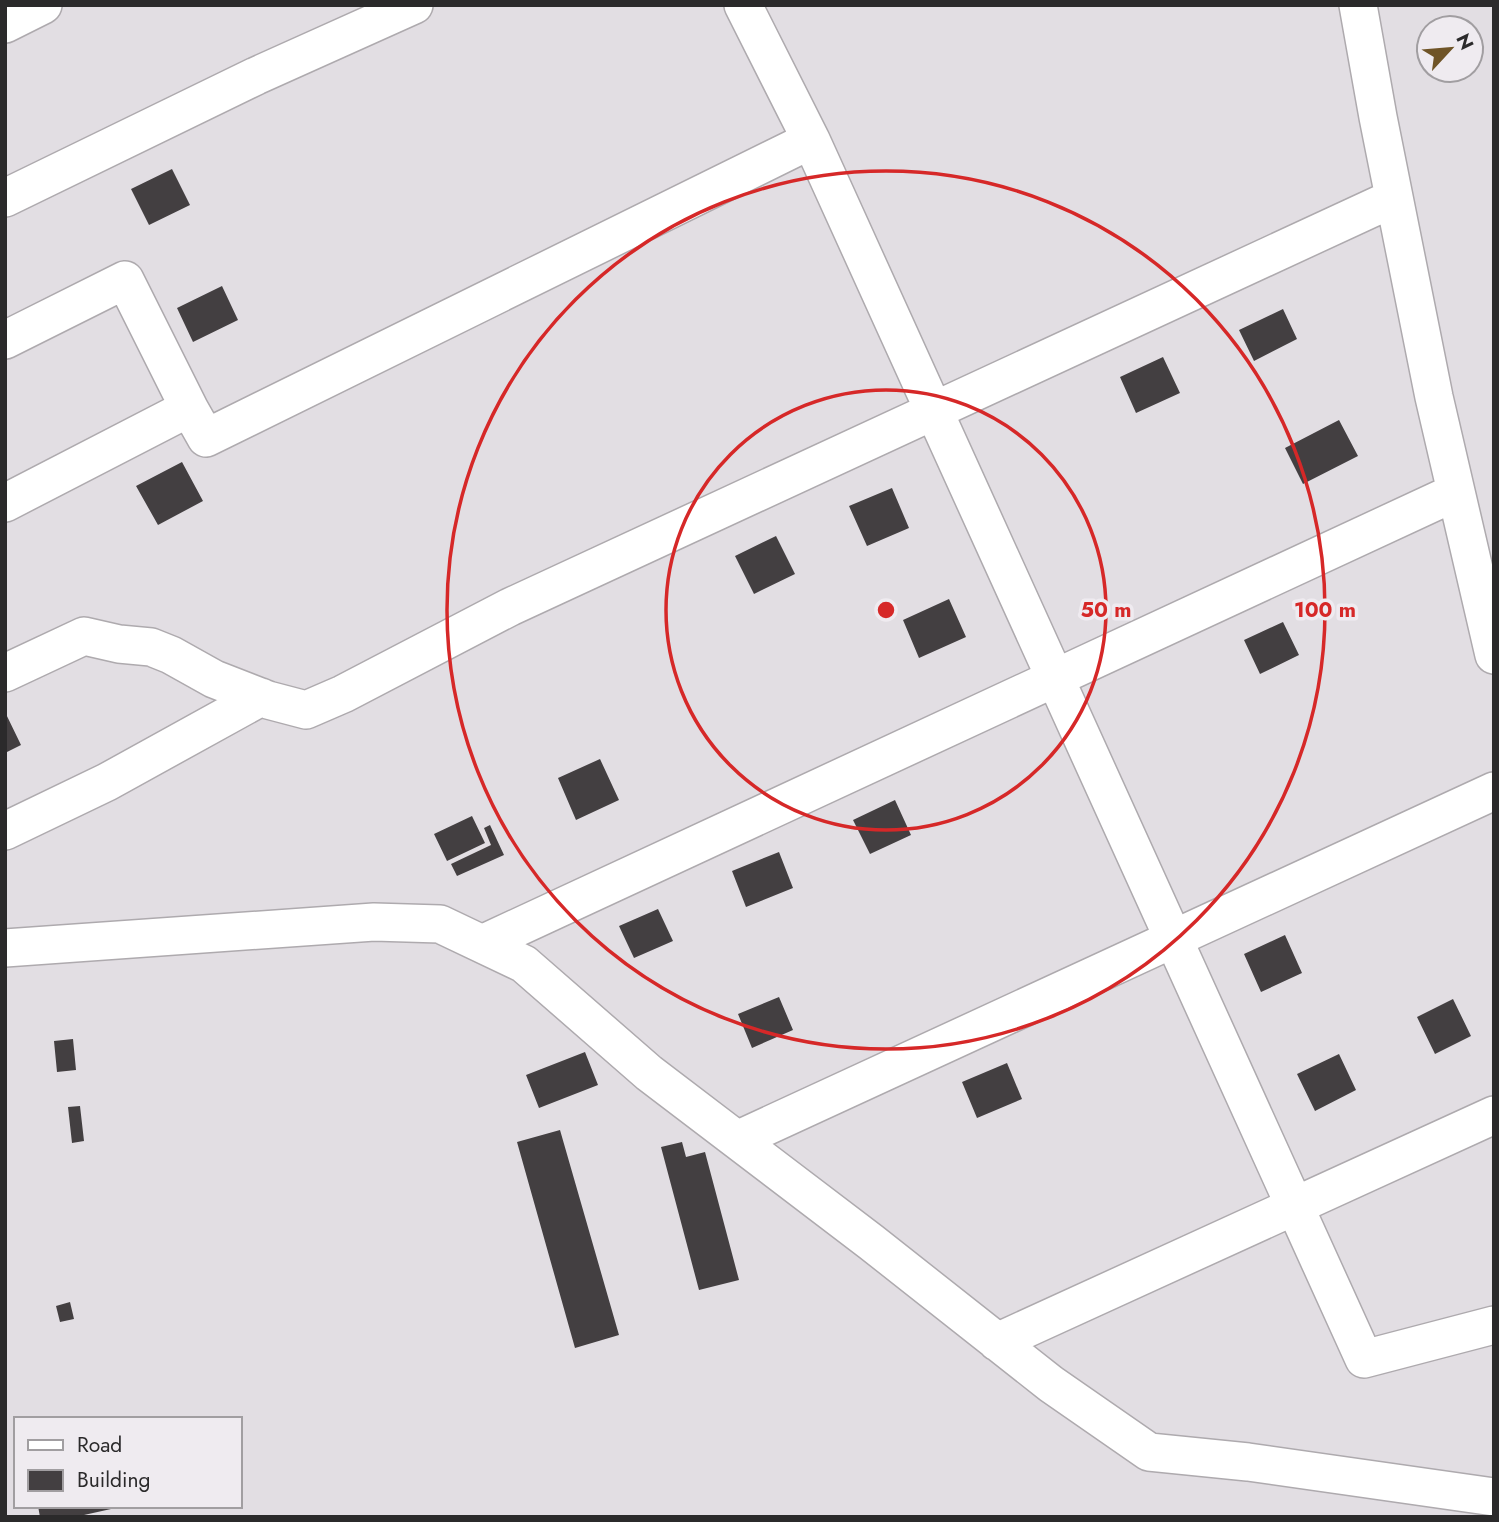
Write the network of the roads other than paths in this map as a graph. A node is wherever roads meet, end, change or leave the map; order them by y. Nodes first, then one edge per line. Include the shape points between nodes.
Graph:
1 (43, 5) edge
2 (414, 5) edge
3 (743, 5) edge
4 (1358, 5) edge
5 (5, 24) edge
6 (811, 140) junction
7 (5, 198) edge
8 (1394, 198) junction
9 (5, 340) edge
10 (189, 408) junction
11 (934, 411) junction
12 (1456, 492) junction
13 (5, 503) edge
14 (1494, 655) edge
15 (5, 673) edge
16 (1055, 678) junction
17 (261, 698) junction
18 (1494, 791) edge
19 (5, 831) edge
20 (1173, 939) junction
21 (482, 944) junction
22 (5, 948) edge
23 (1494, 1115) edge
24 (737, 1140) junction
25 (1294, 1206) junction
26 (1494, 1325) edge
27 (997, 1342) junction
28 (1494, 1497) edge

1 - 5 street
2 - 7 street
3 - 6 street
4 - 8 street
6 - 10 street via 206,438
6 - 11 street
8 - 11 street
8 - 12 street
9 - 10 street via 125,280
10 - 13 street
11 - 16 street
11 - 17 street via 510,607 306,710
12 - 14 street
12 - 16 street
15 - 17 street via 84,636 151,647
16 - 20 street
16 - 21 street
17 - 19 street via 107,782
18 - 20 street
20 - 24 street
20 - 25 street
21 - 22 street via 440,924 374,922
21 - 24 street via 524,964 649,1073
23 - 25 street
24 - 27 street
25 - 26 street via 1364,1359
25 - 27 street
27 - 28 street via 1149,1452

